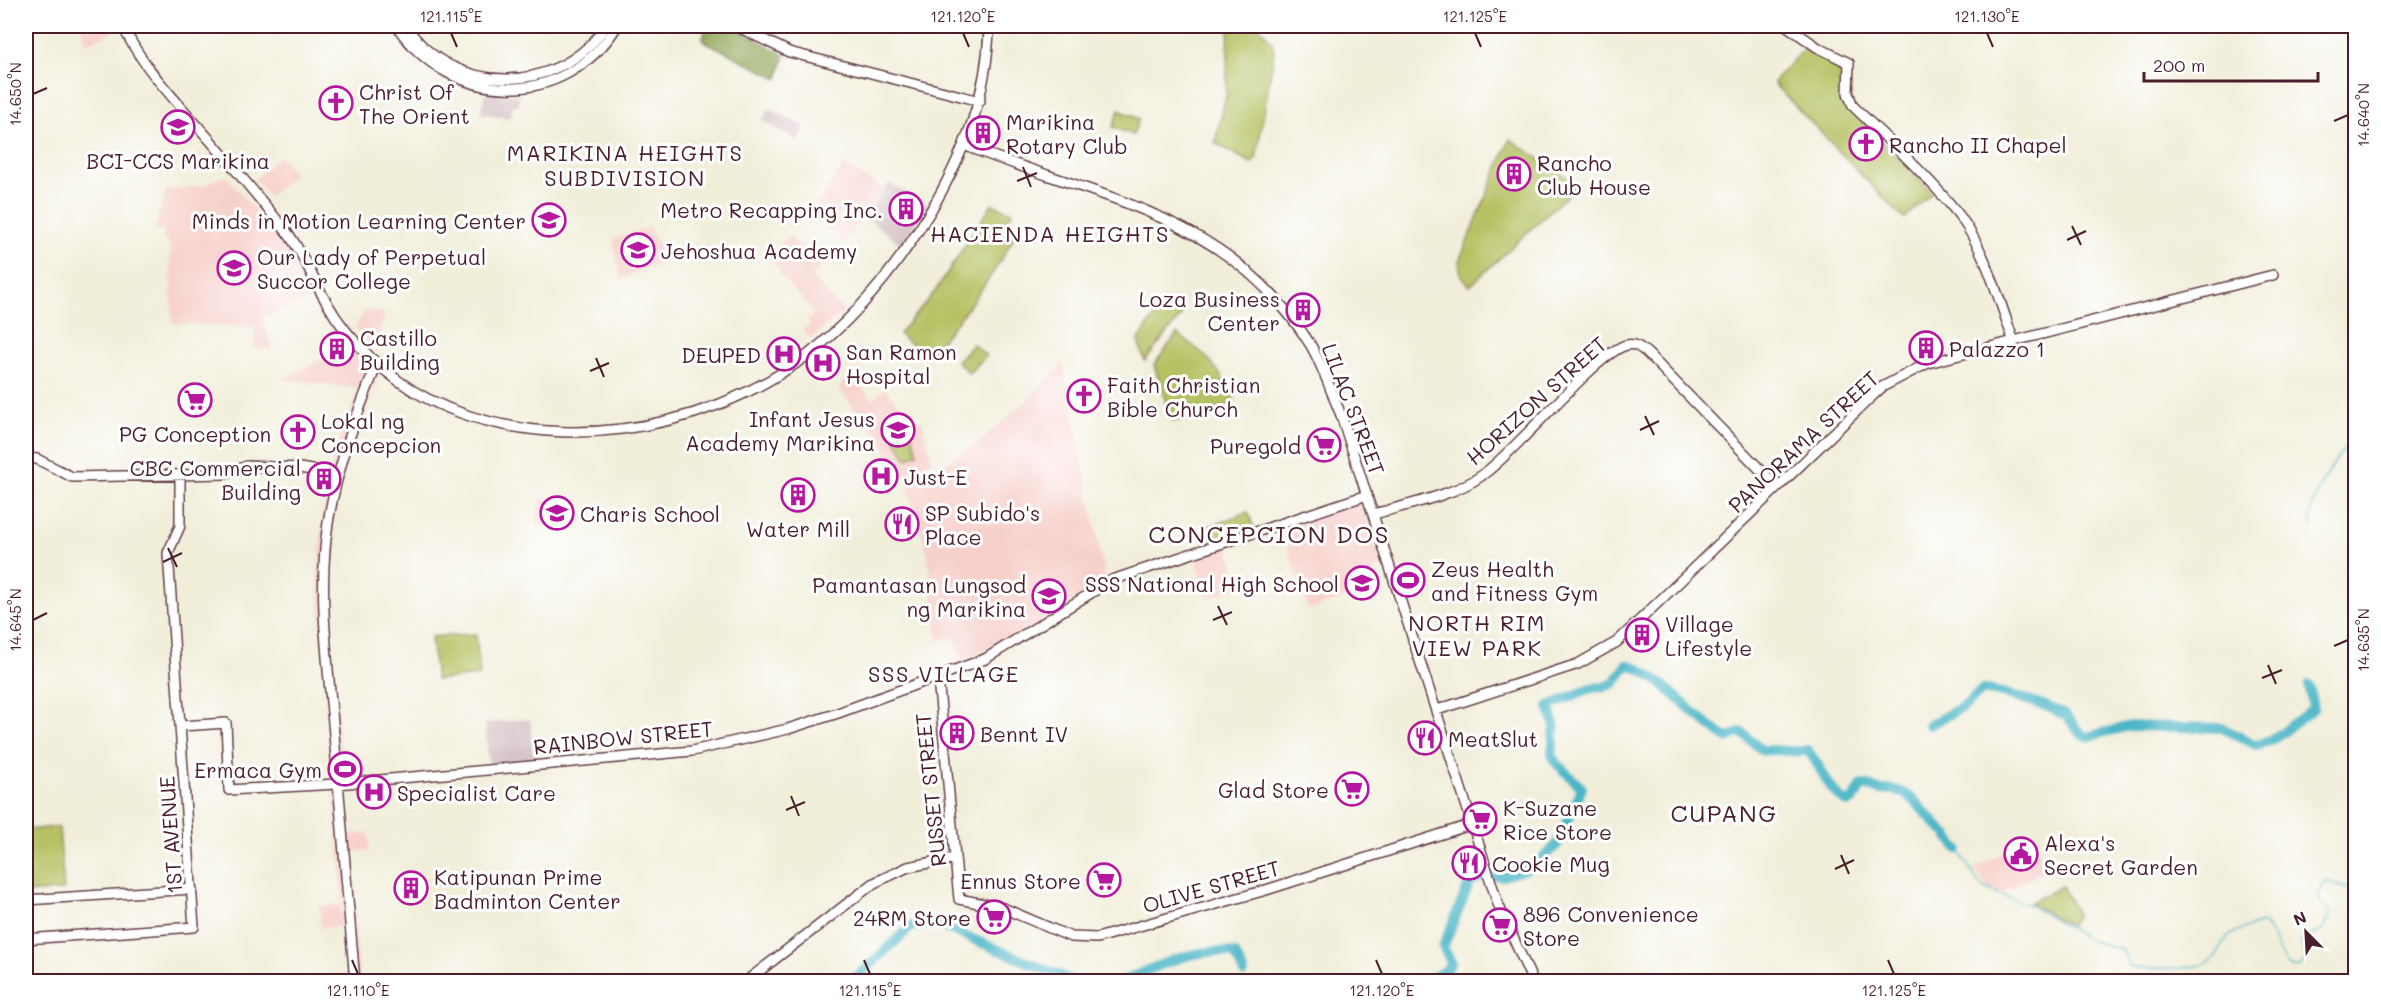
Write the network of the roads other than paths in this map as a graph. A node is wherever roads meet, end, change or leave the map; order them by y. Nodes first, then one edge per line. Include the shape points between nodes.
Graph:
1 (123, 26) edge
2 (397, 26) edge
3 (406, 26) edge
4 (606, 26) edge
5 (617, 26) edge
6 (736, 26) edge
7 (989, 26) edge
8 (1787, 26) edge
9 (980, 101) junction
10 (964, 145) junction
11 (2273, 275) dead end
12 (2014, 342) junction
13 (378, 362) junction
14 (26, 458) edge
15 (180, 475) junction
16 (338, 475) junction
17 (1778, 487) junction
18 (1367, 495) junction
19 (1374, 514) junction
20 (938, 678) junction
21 (1437, 710) junction
22 (182, 726) junction
23 (338, 784) junction
24 (1473, 824) junction
25 (955, 858) junction
26 (192, 889) junction
27 (959, 899) joint
28 (26, 900) edge
29 (26, 939) edge
30 (355, 981) edge
31 (745, 981) edge
32 (1533, 981) edge

1 - 13 street via 162,86 293,240 338,321
2 - 5 street via 442,71 470,83 507,88 537,85 575,69 592,56
3 - 4 street via 421,45 449,66 509,80 560,68 587,49
6 - 9 street via 789,52
7 - 9 street via 988,60
8 - 12 street via 1849,63 1848,93 1853,106 1960,216 1987,269
9 - 10 street
10 - 13 street via 947,184 919,230 862,304 803,358 708,409 613,429 528,428 485,420 443,405 412,389
10 - 18 street, LILAC STREET via 1129,205 1186,229 1235,259 1281,303 1310,345 1341,415
11 - 12 street, PANORAMA STREET
12 - 17 street, PANORAMA STREET via 1928,363 1882,387
13 - 16 street via 352,426
14 - 15 street via 37,459 72,477
15 - 16 street via 226,474 247,466 300,468
15 - 22 street, 1ST AVENUE via 180,526 168,553
16 - 23 street via 328,522 323,577
17 - 19 street, HORIZON STREET via 1647,353 1627,345 1610,353 1590,371 1481,477
17 - 21 street, PANORAMA STREET via 1606,650 1578,664
18 - 19 street, LILAC STREET
18 - 20 street, RAINBOW STREET via 1112,580 1017,641
19 - 21 street, LILAC STREET
20 - 23 street, RAINBOW STREET via 788,729 692,751
20 - 25 street, RUSSET STREET
21 - 24 street, LILAC STREET
22 - 23 street, RAINBOW STREET via 226,723 229,790
22 - 26 street, 1ST AVENUE
23 - 30 street
24 - 27 street, OLIVE STREET via 1266,890 1097,938 1071,937 1003,908
24 - 32 street, LILAC STREET via 1516,946
25 - 27 street, RUSSET STREET
25 - 31 street via 908,867 874,883
26 - 28 street
26 - 29 street, 1ST AVENUE via 194,927

